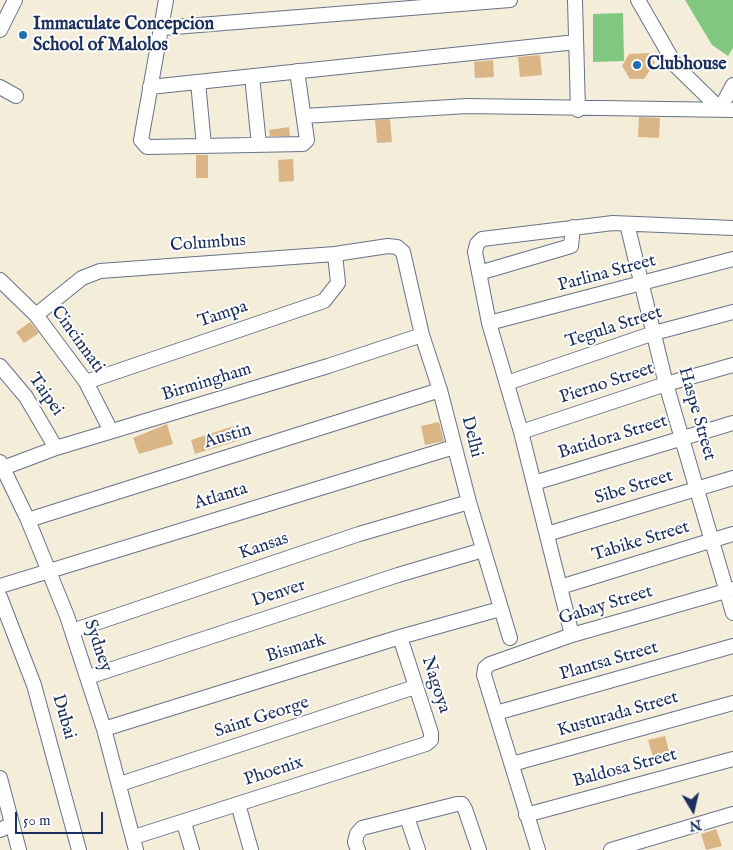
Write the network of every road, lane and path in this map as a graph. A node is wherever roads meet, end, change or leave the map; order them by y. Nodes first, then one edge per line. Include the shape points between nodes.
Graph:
1 (15, 0) edge
2 (166, 0) edge
3 (510, 0) edge
4 (575, 0) edge
5 (638, 0) edge
6 (162, 28) junction
7 (0, 30) edge
8 (576, 42) junction
9 (297, 71) junction
10 (252, 76) junction
11 (198, 82) junction
12 (733, 85) edge
13 (0, 87) edge
14 (150, 87) junction
15 (16, 96) dead end
16 (726, 109) edge
17 (578, 110) junction
18 (304, 116) junction
19 (259, 145) junction
20 (204, 146) junction
21 (627, 224) junction
22 (573, 227) junction
23 (733, 228) edge
24 (396, 247) joint
25 (335, 254) junction
26 (733, 259) edge
27 (479, 274) junction
28 (0, 280) edge
29 (642, 284) junction
30 (733, 312) edge
31 (36, 314) junction
32 (489, 323) junction
33 (654, 333) junction
34 (422, 335) junction
35 (733, 365) edge
36 (0, 366) edge
37 (86, 382) junction
38 (507, 383) junction
39 (666, 384) junction
40 (440, 390) junction
41 (733, 423) edge
42 (110, 432) junction
43 (521, 432) junction
44 (683, 437) junction
45 (454, 447) junction
46 (56, 448) junction
47 (2, 465) edge
48 (733, 478) edge
49 (534, 482) junction
50 (698, 488) junction
51 (469, 502) junction
52 (28, 520) junction
53 (547, 534) junction
54 (733, 534) edge
55 (712, 540) junction
56 (482, 550) junction
57 (48, 570) junction
58 (0, 586) edge
59 (560, 587) junction
60 (729, 590) edge
61 (0, 597) edge
62 (500, 609) junction
63 (733, 613) edge
64 (72, 631) junction
65 (572, 634) junction
66 (400, 637) junction
67 (510, 638) dead end
68 (733, 646) edge
69 (88, 677) junction
70 (415, 687) junction
71 (733, 703) edge
72 (496, 713) junction
73 (104, 729) junction
74 (426, 744) joint
75 (733, 759) edge
76 (512, 764) junction
77 (0, 778) edge
78 (120, 784) junction
79 (238, 804) junction
80 (733, 814) edge
81 (526, 815) junction
82 (407, 817) junction
83 (184, 823) junction
84 (6, 827) edge
85 (135, 844) edge
86 (19, 850) edge
87 (79, 850) edge
88 (192, 850) edge
89 (251, 850) edge
90 (358, 850) edge
91 (418, 850) edge
92 (478, 850) edge
93 (538, 850) edge
94 (611, 850) edge

1 - 7 street
2 - 6 street
3 - 6 street
4 - 8 street
5 - 16 street via 676,66
6 - 14 street
8 - 9 street
8 - 17 street
9 - 10 street
9 - 18 street
10 - 11 street
10 - 19 street
11 - 14 street
11 - 20 street
12 - 16 street
13 - 15 street
14 - 20 street via 141,140 143,145
16 - 17 street
17 - 18 street via 467,106
18 - 19 street via 307,140 303,144
19 - 20 street
21 - 22 street
21 - 23 street
21 - 29 street, Haspe Street
22 - 27 street via 571,246
22 - 27 street via 482,240 475,252
24 - 25 street, Columbus
24 - 34 street, Delhi via 402,252
25 - 31 street, Columbus via 100,271 82,278
25 - 37 street, Tampa via 338,283 324,301
26 - 29 street, Parlina Street
27 - 32 street
28 - 31 street, Cincinnati
29 - 32 street, Parlina Street
29 - 33 street, Haspe Street
30 - 33 street, Tegula Street
31 - 37 street, Cincinnati
32 - 38 street
33 - 38 street, Tegula Street
33 - 39 street, Haspe Street
34 - 40 street, Delhi
34 - 42 street, Birmingham
35 - 39 street, Pierno Street
36 - 46 street, Taipei via 26,397
37 - 42 street, Cincinnati
38 - 43 street
39 - 43 street, Pierno Street
39 - 44 street, Haspe Street
40 - 45 street, Delhi
40 - 52 street, Austin
41 - 44 street, Batidora Street
42 - 46 street, Birmingham
43 - 49 street
44 - 49 street, Batidora Street
44 - 50 street, Haspe Street
45 - 51 street, Delhi
45 - 57 street, Atlanta
46 - 47 street, Birmingham
47 - 52 street, Sydney
48 - 50 street, Sibe Street
49 - 53 street
50 - 53 street, Sibe Street
50 - 55 street, Haspe Street
51 - 56 street, Delhi
51 - 64 street, Kansas via 359,534
52 - 57 street, Sydney
53 - 59 street
54 - 55 street, Tabike Street
55 - 59 street, Tabike Street
55 - 60 street, Haspe Street
56 - 62 street, Delhi
56 - 69 street, Denver
57 - 58 street, Atlanta
57 - 64 street, Sydney
59 - 65 street
60 - 63 street, Haspe Street
60 - 65 street, Gabay Street
61 - 87 street, Dubai via 34,685
62 - 66 street, Bismark
62 - 67 street, Delhi
64 - 69 street, Sydney
65 - 72 street, Gabay Street via 485,668 484,675
66 - 70 street, Nagoya
66 - 73 street, Bismark
68 - 72 street, Plantsa Street
69 - 73 street, Sydney
70 - 74 street, Nagoya via 431,733 431,740
70 - 78 street, Saint George
71 - 76 street, Kusturada Street
72 - 76 street
73 - 78 street, Sydney
74 - 79 street, Phoenix
75 - 81 street, Baldosa Street
76 - 81 street
77 - 84 street
78 - 85 street, Sydney
79 - 83 street, Phoenix
79 - 89 street
80 - 94 street
81 - 93 street
82 - 90 street via 362,828 355,842
82 - 91 street
82 - 92 street via 462,804
83 - 85 street, Phoenix
83 - 88 street
84 - 86 street

